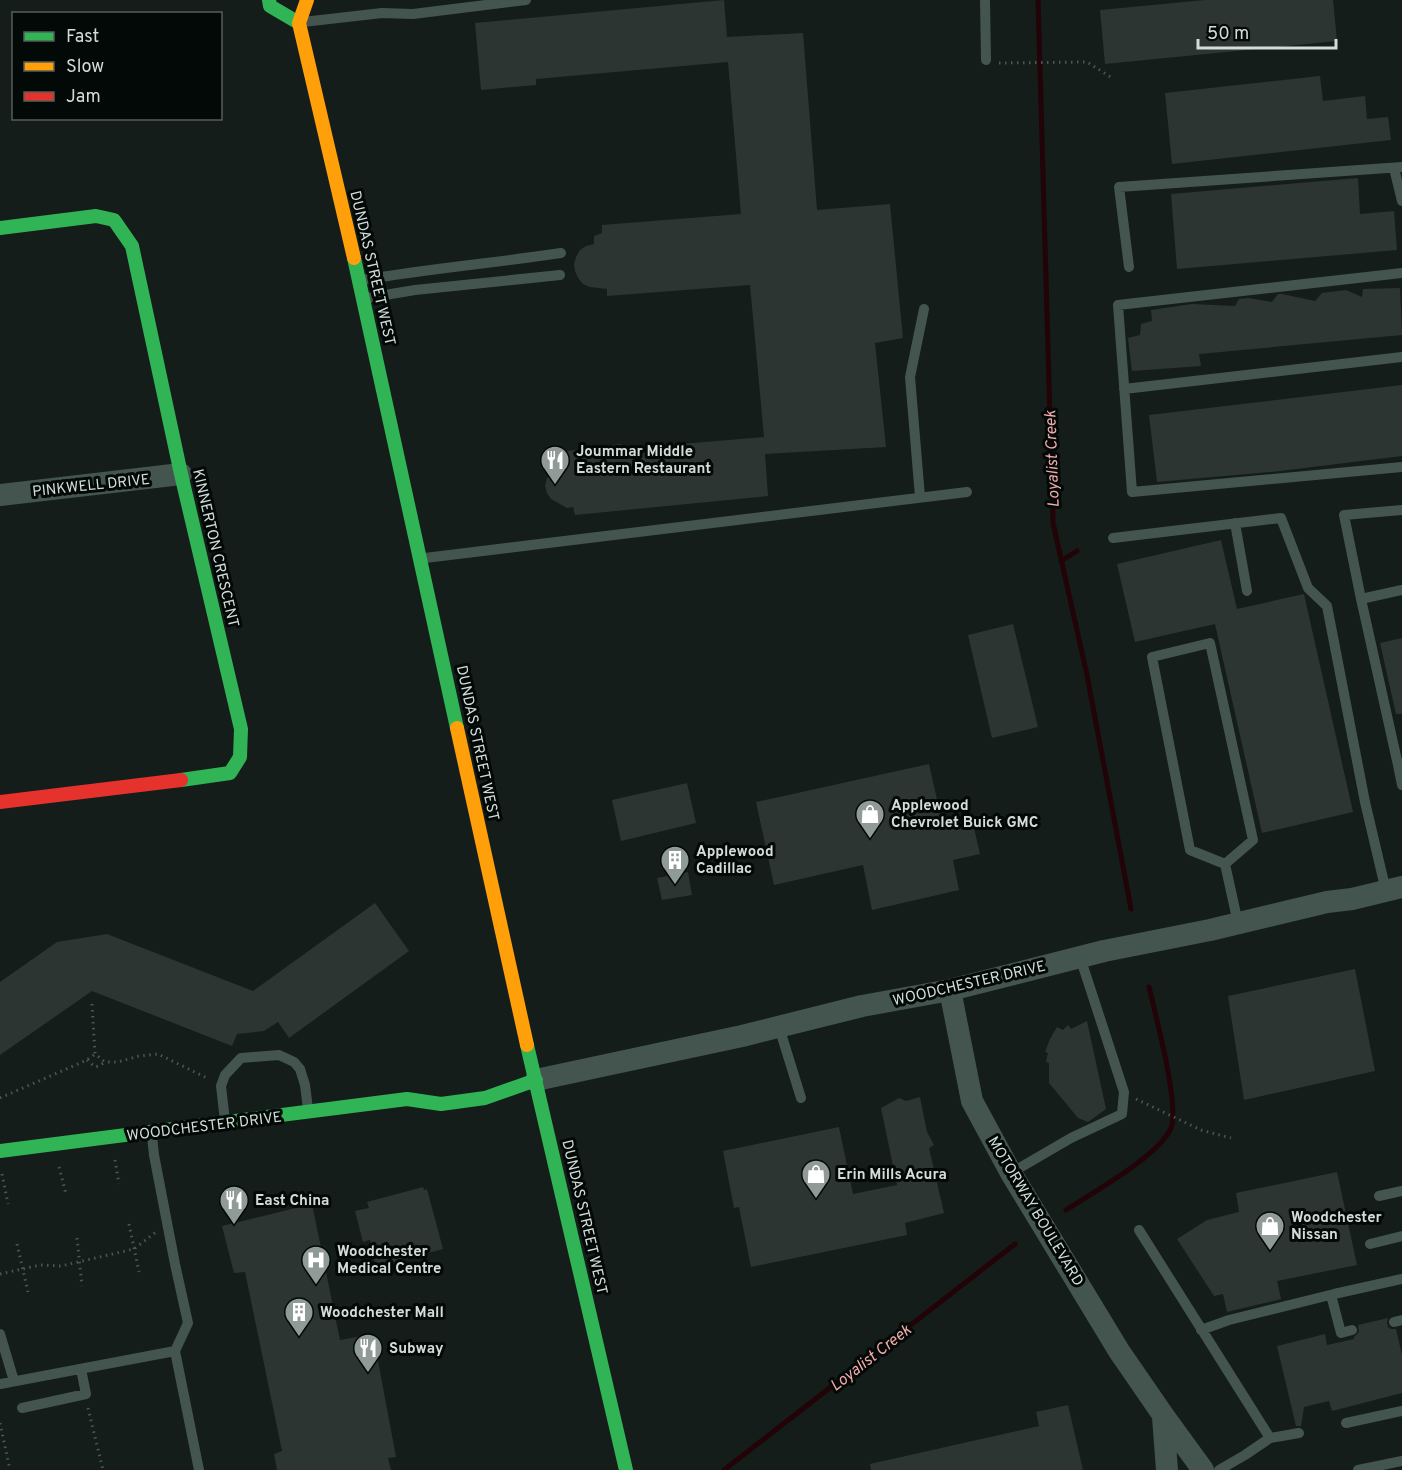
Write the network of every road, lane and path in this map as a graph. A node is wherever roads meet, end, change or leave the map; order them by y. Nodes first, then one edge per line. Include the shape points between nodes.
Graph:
1 (268, 0) edge
2 (307, 0) edge
3 (526, 0) edge
4 (985, 0) edge
5 (299, 23) junction
6 (986, 60) dead end
7 (999, 63) dead end
8 (1112, 78) dead end
9 (1398, 168) edge
10 (1402, 201) edge
11 (0, 228) edge
12 (561, 253) dead end
13 (1129, 267) dead end
14 (1402, 273) edge
15 (560, 275) dead end
16 (360, 280) junction
17 (363, 299) junction
18 (924, 309) dead end
19 (1402, 357) edge
20 (1124, 389) junction
21 (1402, 468) edge
22 (182, 474) junction
23 (967, 492) dead end
24 (0, 495) edge
25 (920, 497) junction
26 (1402, 510) edge
27 (1235, 524) junction
28 (1113, 538) dead end
29 (421, 559) junction
30 (1402, 590) edge
31 (1247, 591) dead end
32 (1361, 599) junction
33 (1400, 765) edge
34 (1402, 785) edge
35 (0, 802) edge
36 (1225, 864) junction
37 (1394, 889) edge
38 (1238, 923) junction
39 (1080, 957) junction
40 (950, 990) junction
41 (92, 1004) dead end
42 (779, 1027) junction
43 (95, 1054) junction
44 (87, 1060) junction
45 (105, 1062) junction
46 (502, 1078) dead end
47 (536, 1080) junction
48 (221, 1086) junction
49 (423, 1090) dead end
50 (1124, 1092) junction
51 (0, 1098) edge
52 (801, 1098) dead end
53 (407, 1099) junction
54 (308, 1112) junction
55 (225, 1123) junction
56 (151, 1132) junction
57 (1231, 1138) dead end
58 (0, 1151) edge
59 (1, 1168) edge
60 (1011, 1173) junction
61 (1402, 1191) edge
62 (1379, 1196) dead end
63 (8, 1204) dead end
64 (129, 1224) dead end
65 (167, 1224) junction
66 (1139, 1230) dead end
67 (1402, 1236) edge
68 (77, 1238) dead end
69 (17, 1244) dead end
70 (1370, 1244) dead end
71 (134, 1249) junction
72 (80, 1262) junction
73 (23, 1269) junction
74 (139, 1272) dead end
75 (0, 1274) edge
76 (1402, 1279) edge
77 (82, 1286) dead end
78 (28, 1292) dead end
79 (1331, 1295) junction
80 (1201, 1330) junction
81 (1352, 1330) dead end
82 (0, 1334) edge
83 (175, 1352) junction
84 (81, 1369) junction
85 (14, 1381) junction
86 (0, 1384) edge
87 (86, 1394) junction
88 (22, 1408) dead end
89 (1402, 1411) edge
90 (1163, 1415) junction
91 (0, 1423) edge
92 (1346, 1423) dead end
93 (1299, 1433) dead end
94 (1270, 1438) junction
95 (1402, 1461) edge
96 (10, 1470) edge
97 (103, 1470) edge
98 (199, 1470) edge
99 (626, 1470) edge
100 (1167, 1470) edge
101 (1203, 1470) edge
102 (1219, 1470) edge
103 (1358, 1470) edge

1 - 5 main road via 270,6
2 - 5 main road
3 - 5 lane
4 - 6 lane
5 - 16 main road, DUNDAS STREET WEST
7 - 8 path via 1087,62
9 - 10 lane
9 - 13 lane via 1119,187
11 - 22 main road, KINNERTON CRESCENT via 96,216 114,220 123,231 132,246
12 - 16 lane
14 - 20 lane via 1118,305
15 - 17 lane
16 - 17 main road, DUNDAS STREET WEST
17 - 29 main road, DUNDAS STREET WEST
18 - 25 lane via 910,377
19 - 20 lane
20 - 21 lane via 1132,492
22 - 24 street, PINKWELL DRIVE
22 - 35 main road, KINNERTON CRESCENT via 241,729 240,757 230,773 216,776
23 - 25 lane
25 - 29 lane
26 - 32 lane via 1344,515
27 - 28 lane
27 - 31 lane
27 - 37 lane via 1281,518 1308,588 1327,606 1365,802
29 - 47 main road, DUNDAS STREET WEST
30 - 32 lane
32 - 33 lane
33 - 34 lane
36 - 36 lane via 1190,850 1152,657 1210,644 1253,840
36 - 38 lane
37 - 38 street, WOODCHESTER DRIVE
38 - 39 street, WOODCHESTER DRIVE
39 - 40 street, WOODCHESTER DRIVE
39 - 50 lane
40 - 42 street, WOODCHESTER DRIVE
40 - 60 street, MOTORWAY BOULEVARD via 972,1101
41 - 43 path
42 - 47 street, WOODCHESTER DRIVE
42 - 52 lane
43 - 44 path
43 - 45 path
44 - 45 path via 95,1067
44 - 51 path
45 - 48 path via 158,1054
46 - 47 main road, WOODCHESTER DRIVE
47 - 53 main road, WOODCHESTER DRIVE via 485,1098 441,1104
47 - 99 main road, DUNDAS STREET WEST
48 - 54 lane via 225,1075 241,1059 279,1055 300,1069
48 - 55 lane
49 - 53 main road, WOODCHESTER DRIVE
50 - 57 path via 1201,1130
50 - 60 lane via 1122,1114
53 - 54 main road, WOODCHESTER DRIVE
54 - 55 main road, WOODCHESTER DRIVE
55 - 56 main road, WOODCHESTER DRIVE
56 - 58 main road, WOODCHESTER DRIVE
56 - 65 lane
59 - 63 path
60 - 90 street, MOTORWAY BOULEVARD via 1119,1351
61 - 62 lane
64 - 71 path
65 - 71 path
65 - 83 lane via 188,1323
66 - 80 lane
67 - 70 lane
68 - 72 path
69 - 73 path
71 - 72 path
71 - 74 path
72 - 73 path
72 - 77 path
73 - 75 path
73 - 78 path
76 - 79 lane
79 - 80 lane
79 - 81 lane via 1341,1333
80 - 94 lane
82 - 85 lane
83 - 84 lane
83 - 98 lane
84 - 85 lane
84 - 87 lane
85 - 86 lane
87 - 88 lane
87 - 97 path
89 - 92 lane
90 - 100 street
90 - 101 street, MOTORWAY BOULEVARD
91 - 96 path
93 - 94 lane
94 - 102 lane
95 - 103 lane

